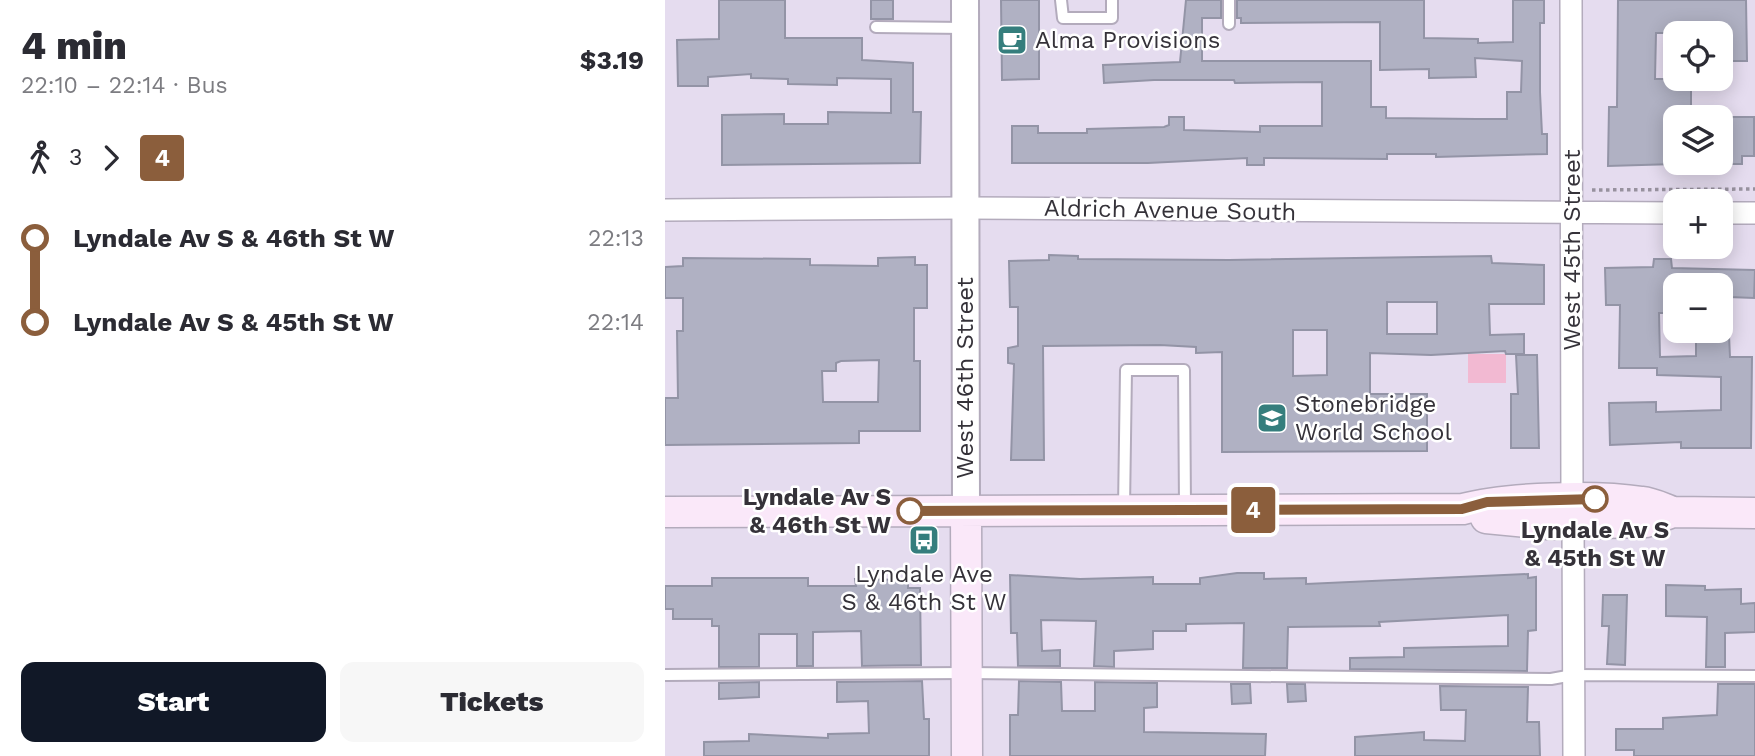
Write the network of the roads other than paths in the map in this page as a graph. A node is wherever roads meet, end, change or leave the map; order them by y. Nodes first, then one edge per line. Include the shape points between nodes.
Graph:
1 (965, 0) edge
2 (1062, 0) edge
3 (1112, 0) edge
4 (1229, 0) edge
5 (1571, 0) edge
6 (1230, 24) dead end
7 (876, 27) dead end
8 (965, 28) junction
9 (965, 208) junction
10 (665, 210) edge
11 (1572, 213) junction
12 (1663, 213) edge
13 (1733, 213) edge
14 (1755, 213) edge
15 (1124, 510) junction
16 (1185, 510) junction
17 (966, 511) junction
18 (1572, 511) junction
19 (665, 512) edge
20 (1755, 513) edge
21 (966, 673) junction
22 (665, 675) edge
23 (1573, 675) junction
24 (1755, 676) edge
25 (967, 756) edge
26 (1574, 756) edge

1 - 8 street, West 46th Street
2 - 3 lane via 1063,18 1112,18
4 - 6 lane
5 - 11 street, West 45th Street
7 - 8 lane
8 - 9 street, West 46th Street
9 - 10 street, Aldrich Avenue South
9 - 11 street, Aldrich Avenue South
9 - 17 street, West 46th Street
11 - 12 street, Aldrich Avenue South
11 - 18 street, West 45th Street
13 - 14 street
15 - 16 main road
15 - 16 lane via 1126,370 1184,370
15 - 17 main road
16 - 18 main road via 1462,509 1486,518
17 - 19 main road
17 - 21 main road, West 46th Street
18 - 20 main road via 1644,502 1674,512
18 - 23 street, West 45th Street
21 - 22 lane
21 - 23 lane via 1537,679
21 - 25 main road, West 46th Street
23 - 24 lane
23 - 26 street, West 45th Street

